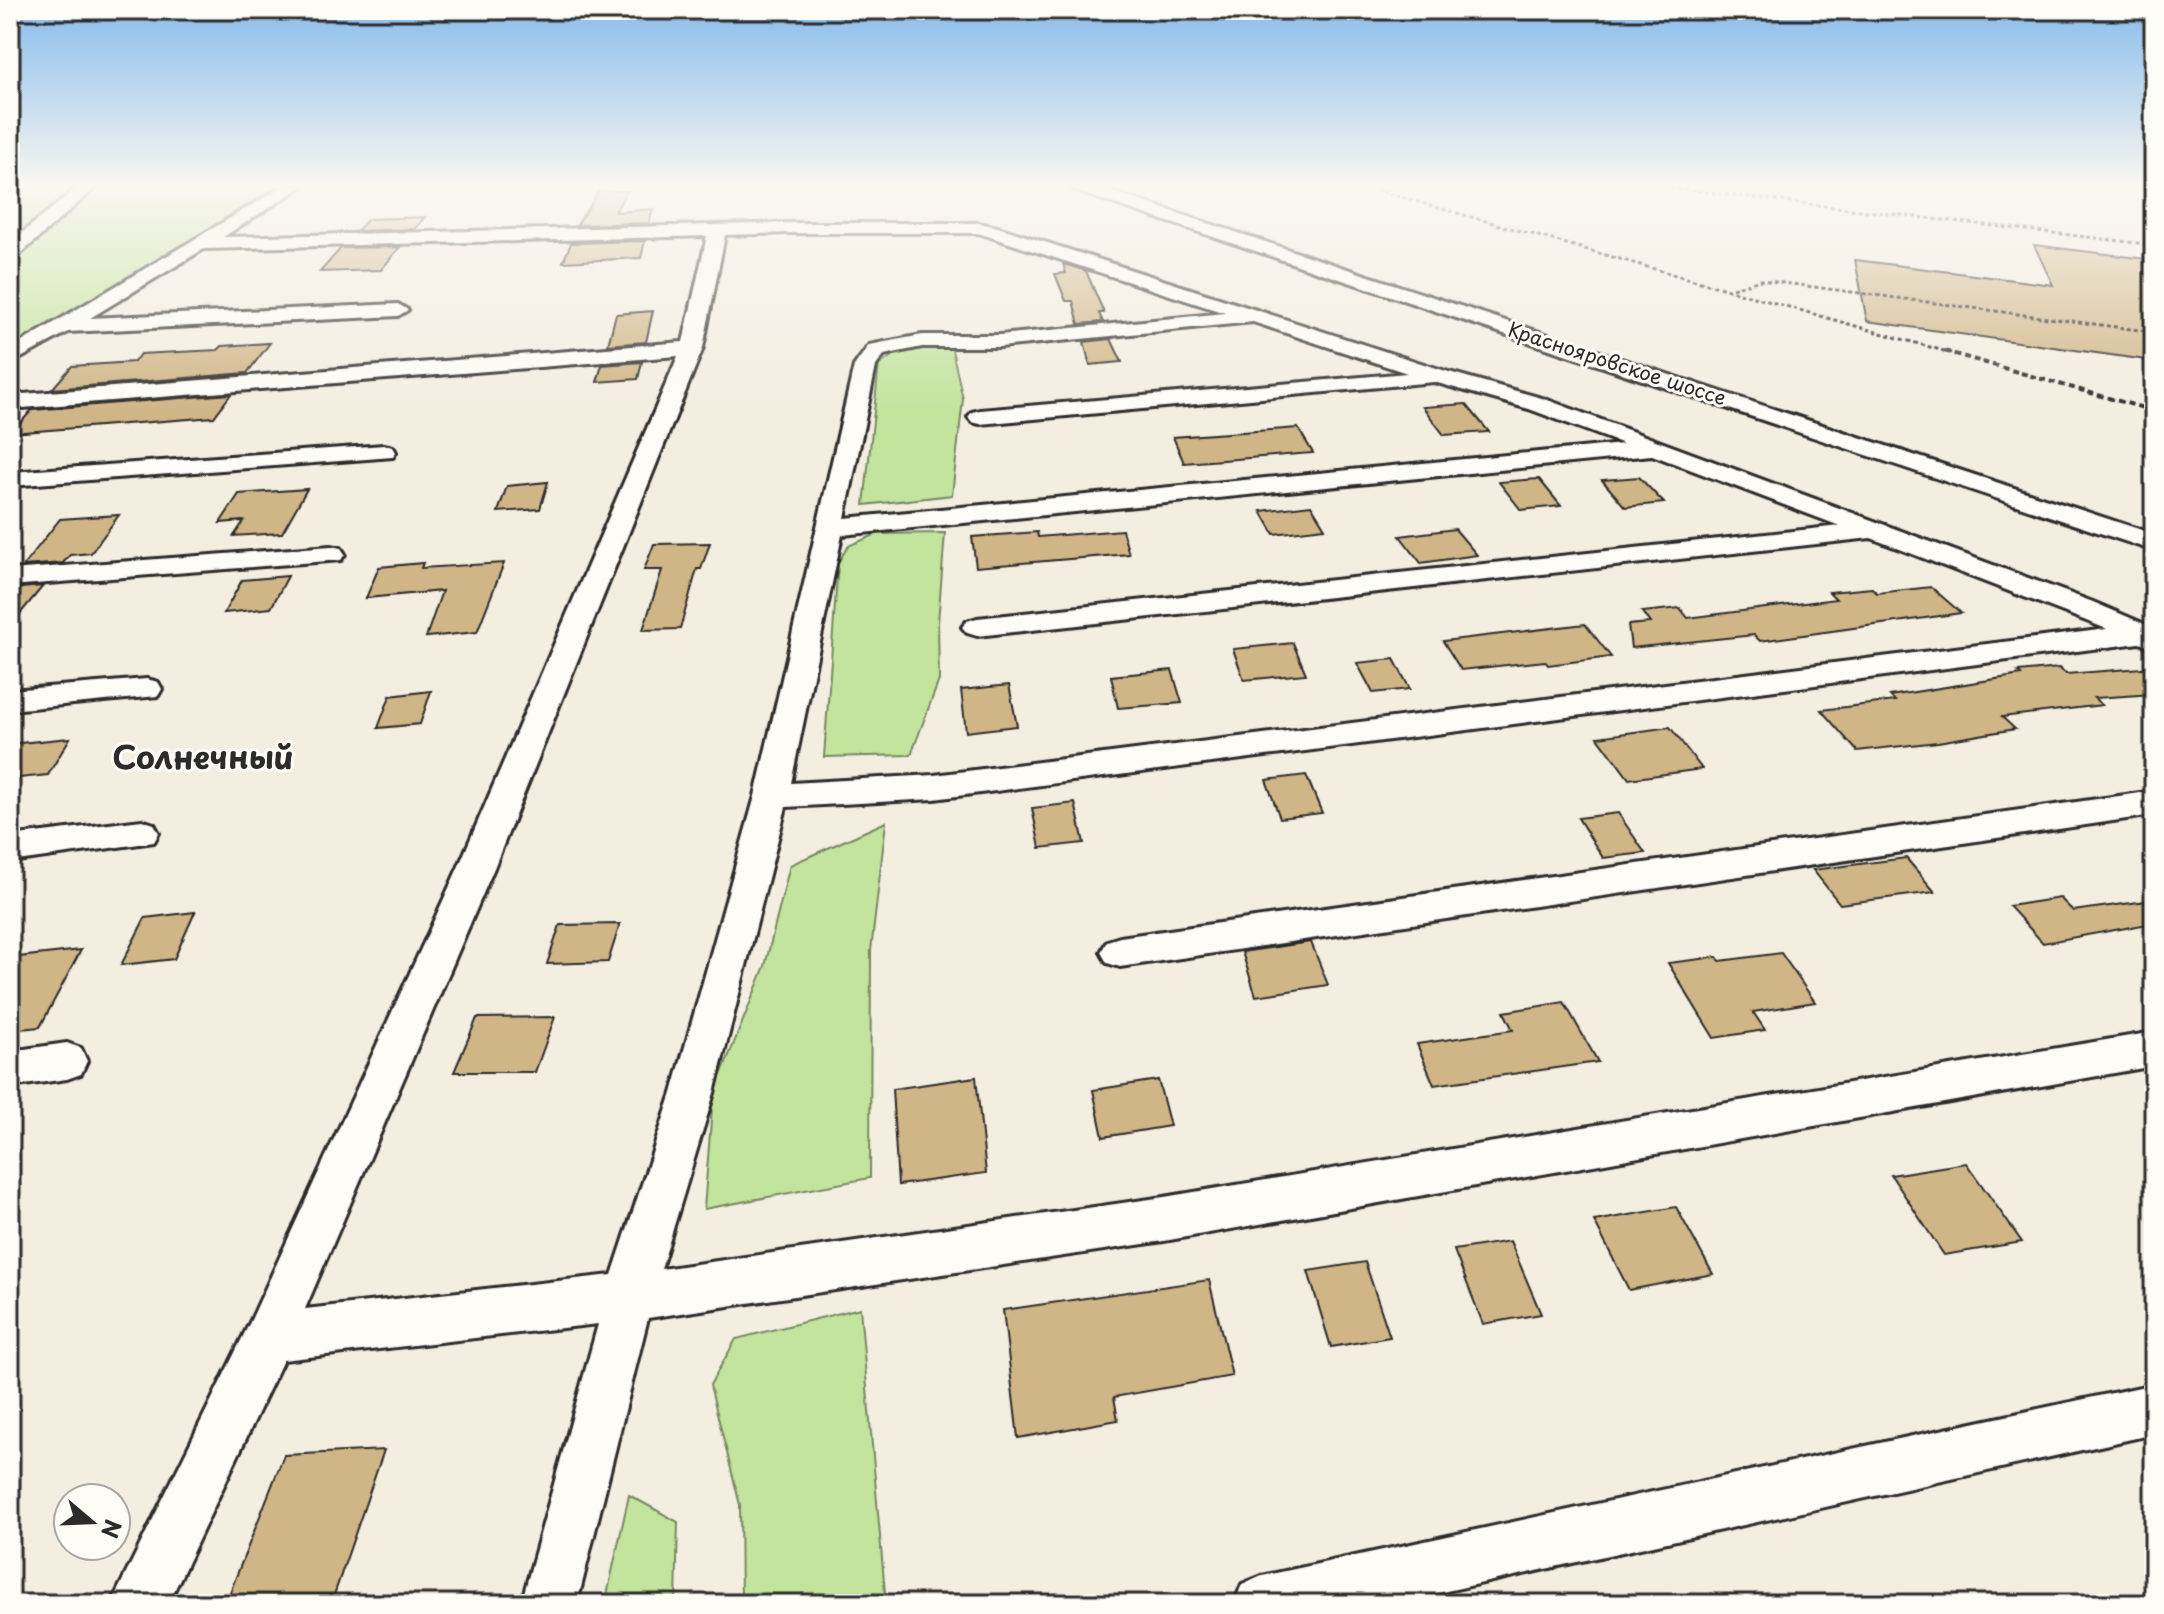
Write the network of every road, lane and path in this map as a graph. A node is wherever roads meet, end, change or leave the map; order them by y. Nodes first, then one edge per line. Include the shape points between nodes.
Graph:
1 (172, 261) edge
2 (710, 261) edge
3 (1090, 261) edge
4 (1306, 261) edge
5 (1630, 261) edge
6 (1728, 289) junction
7 (398, 310) dead end
8 (1263, 316) junction
9 (61, 326) junction
10 (2154, 332) edge
11 (692, 348) junction
12 (10, 358) edge
13 (1441, 377) junction
14 (10, 402) edge
15 (2154, 411) edge
16 (980, 417) dead end
17 (1657, 448) junction
18 (384, 452) dead end
19 (10, 479) edge
20 (828, 528) junction
21 (1877, 530) junction
22 (2154, 543) edge
23 (331, 554) dead end
24 (10, 578) edge
25 (977, 627) dead end
26 (2148, 636) edge
27 (147, 689) dead end
28 (10, 700) edge
29 (772, 796) junction
30 (2154, 803) edge
31 (142, 833) dead end
32 (10, 849) edge
33 (1120, 952) dead end
34 (2154, 1049) edge
35 (67, 1061) dead end
36 (10, 1069) edge
37 (629, 1297) junction
38 (268, 1337) junction
39 (2154, 1409) edge
40 (139, 1604) edge
41 (549, 1604) edge
42 (1262, 1604) edge

1 - 9 street
2 - 11 street
3 - 8 street
4 - 22 street, Краснояровское шоссе
5 - 6 path
6 - 10 path via 1761,280
6 - 15 path
7 - 9 street
8 - 13 street
8 - 20 street via 1000,341 922,341 877,350 865,366
9 - 12 street
11 - 14 street
11 - 38 street via 476,868
13 - 16 street
13 - 17 street via 1537,404
17 - 20 street
17 - 21 street
18 - 19 street
20 - 29 street
21 - 25 street
21 - 26 street
23 - 24 street
26 - 29 street via 934,787
27 - 28 street
29 - 37 street via 693,1093
30 - 33 street
31 - 32 street
34 - 37 street via 1164,1219
35 - 36 street
37 - 38 street
37 - 41 street
38 - 40 street
39 - 42 street

